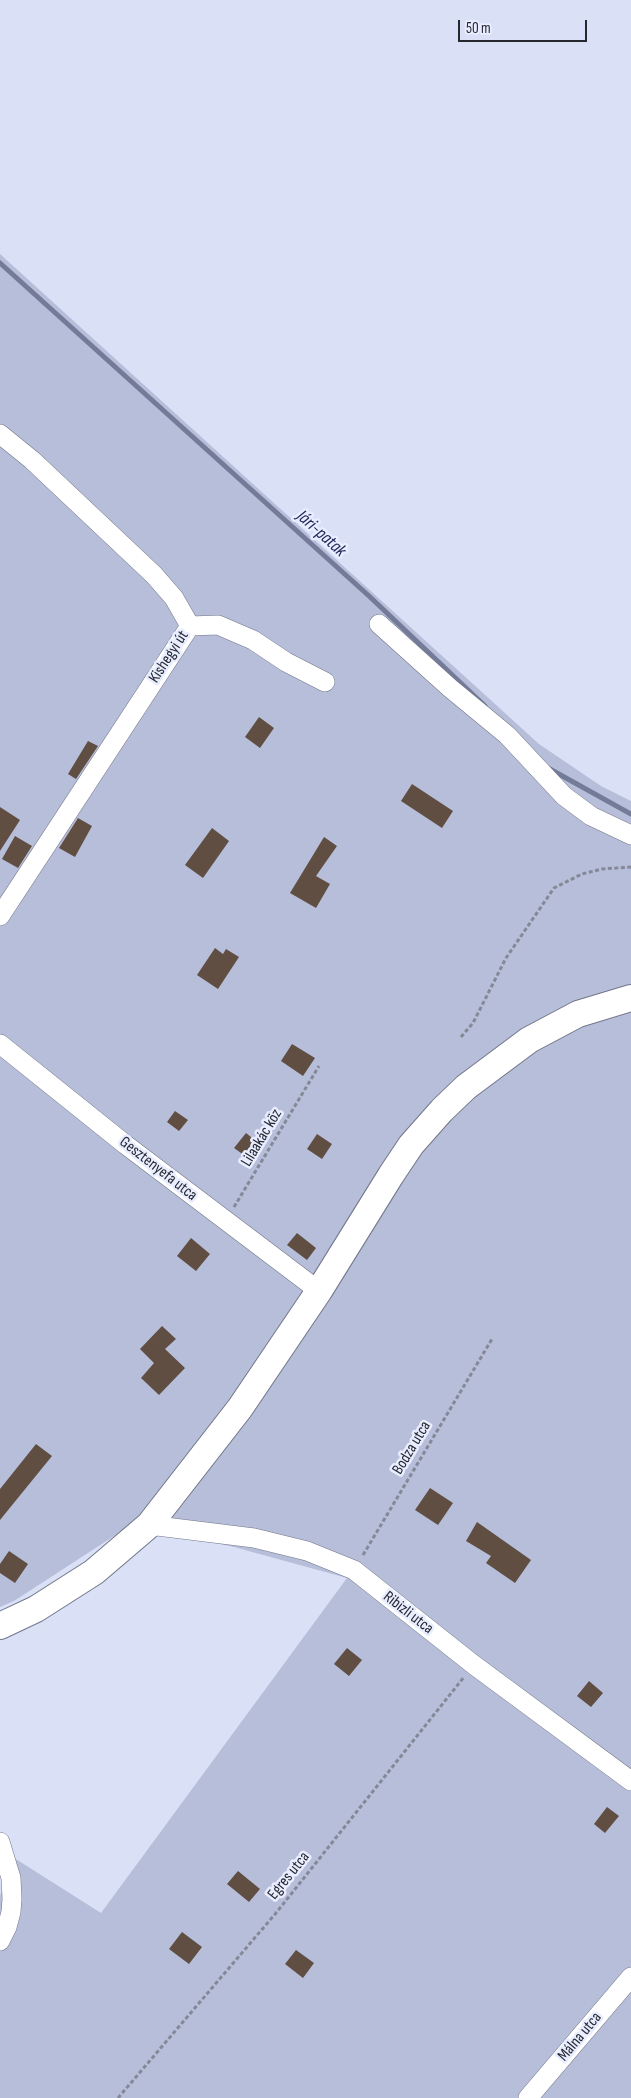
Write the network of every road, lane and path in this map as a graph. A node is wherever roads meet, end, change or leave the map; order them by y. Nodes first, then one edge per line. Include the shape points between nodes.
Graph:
1 (0, 434) edge
2 (379, 624) dead end
3 (190, 626) junction
4 (325, 682) dead end
5 (631, 835) edge
6 (631, 866) edge
7 (0, 916) edge
8 (631, 998) edge
9 (461, 1037) dead end
10 (0, 1044) edge
11 (319, 1066) dead end
12 (226, 1222) junction
13 (319, 1291) junction
14 (492, 1339) dead end
15 (149, 1525) junction
16 (354, 1570) junction
17 (0, 1626) edge
18 (474, 1665) junction
19 (631, 1782) edge
20 (0, 1842) edge
21 (0, 1941) edge
22 (631, 1977) edge
23 (118, 2098) edge
24 (528, 2098) edge

1 - 3 street, Kishegyi út via 154,575 174,598
2 - 5 street via 507,735 564,796 591,816
3 - 4 street via 218,625 253,640
3 - 7 street, Kishegyi út
6 - 9 path via 582,874 554,888 506,958 473,1023
8 - 13 main road via 578,1014 558,1024 529,1040 466,1087 411,1145
10 - 12 street, Gesztenyefa utca
11 - 12 path, Lilaakác köz
12 - 13 street, Gesztenyefa utca
13 - 15 main road via 240,1408
14 - 16 path, Bodza utca
15 - 16 street, Ribizli utca via 254,1538 306,1551
15 - 17 main road via 94,1572 36,1609
16 - 18 street, Ribizli utca
18 - 19 street, Ribizli utca
18 - 23 path, Egres utca via 276,1914
20 - 21 street via 12,1899 7,1927
22 - 24 street, Málna utca

